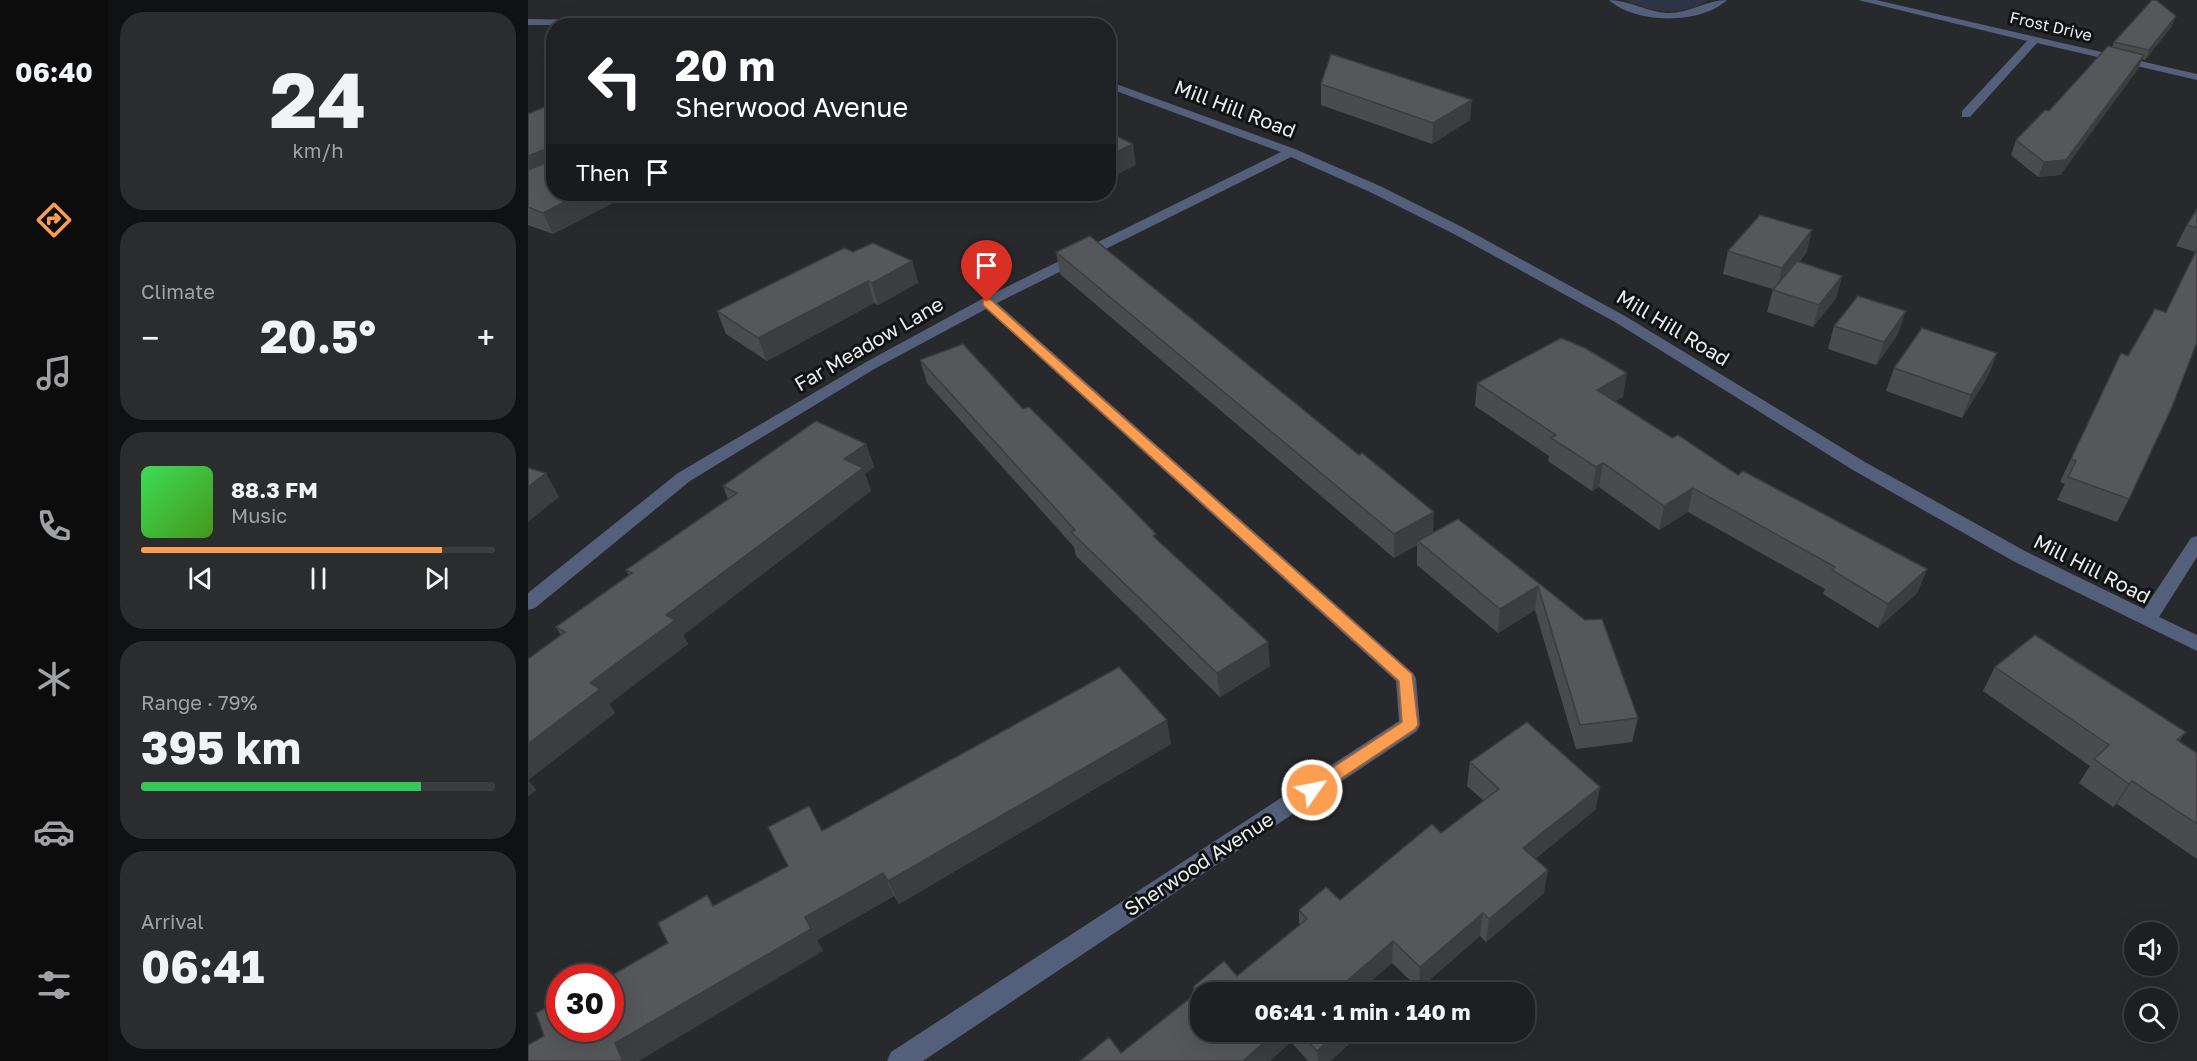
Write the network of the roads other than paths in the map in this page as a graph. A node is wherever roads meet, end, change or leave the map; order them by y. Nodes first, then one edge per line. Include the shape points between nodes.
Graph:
1 (1614, 0) edge
2 (1722, 0) edge
3 (1863, 0) edge
4 (528, 22) edge
5 (546, 22) edge
6 (2035, 39) junction
7 (2197, 77) edge
8 (1116, 87) edge
9 (1966, 114) dead end
10 (1291, 152) junction
11 (987, 302) junction
12 (2197, 542) edge
13 (528, 603) edge
14 (2147, 620) junction
15 (2197, 644) edge
16 (900, 1061) edge

1 - 2 street via 1639,12 1669,15 1695,14
3 - 6 street, Frost Drive
4 - 5 street
6 - 7 street, Frost Drive
6 - 9 street
8 - 10 street, Mill Hill Road
10 - 11 street, Far Meadow Lane
10 - 14 street, Mill Hill Road via 1375,189 1620,319 1869,472 2019,556
11 - 13 street, Far Meadow Lane via 872,364 684,477
11 - 16 street, Sherwood Avenue via 1406,678 1410,725
12 - 14 street
14 - 15 street, Mill Hill Road

